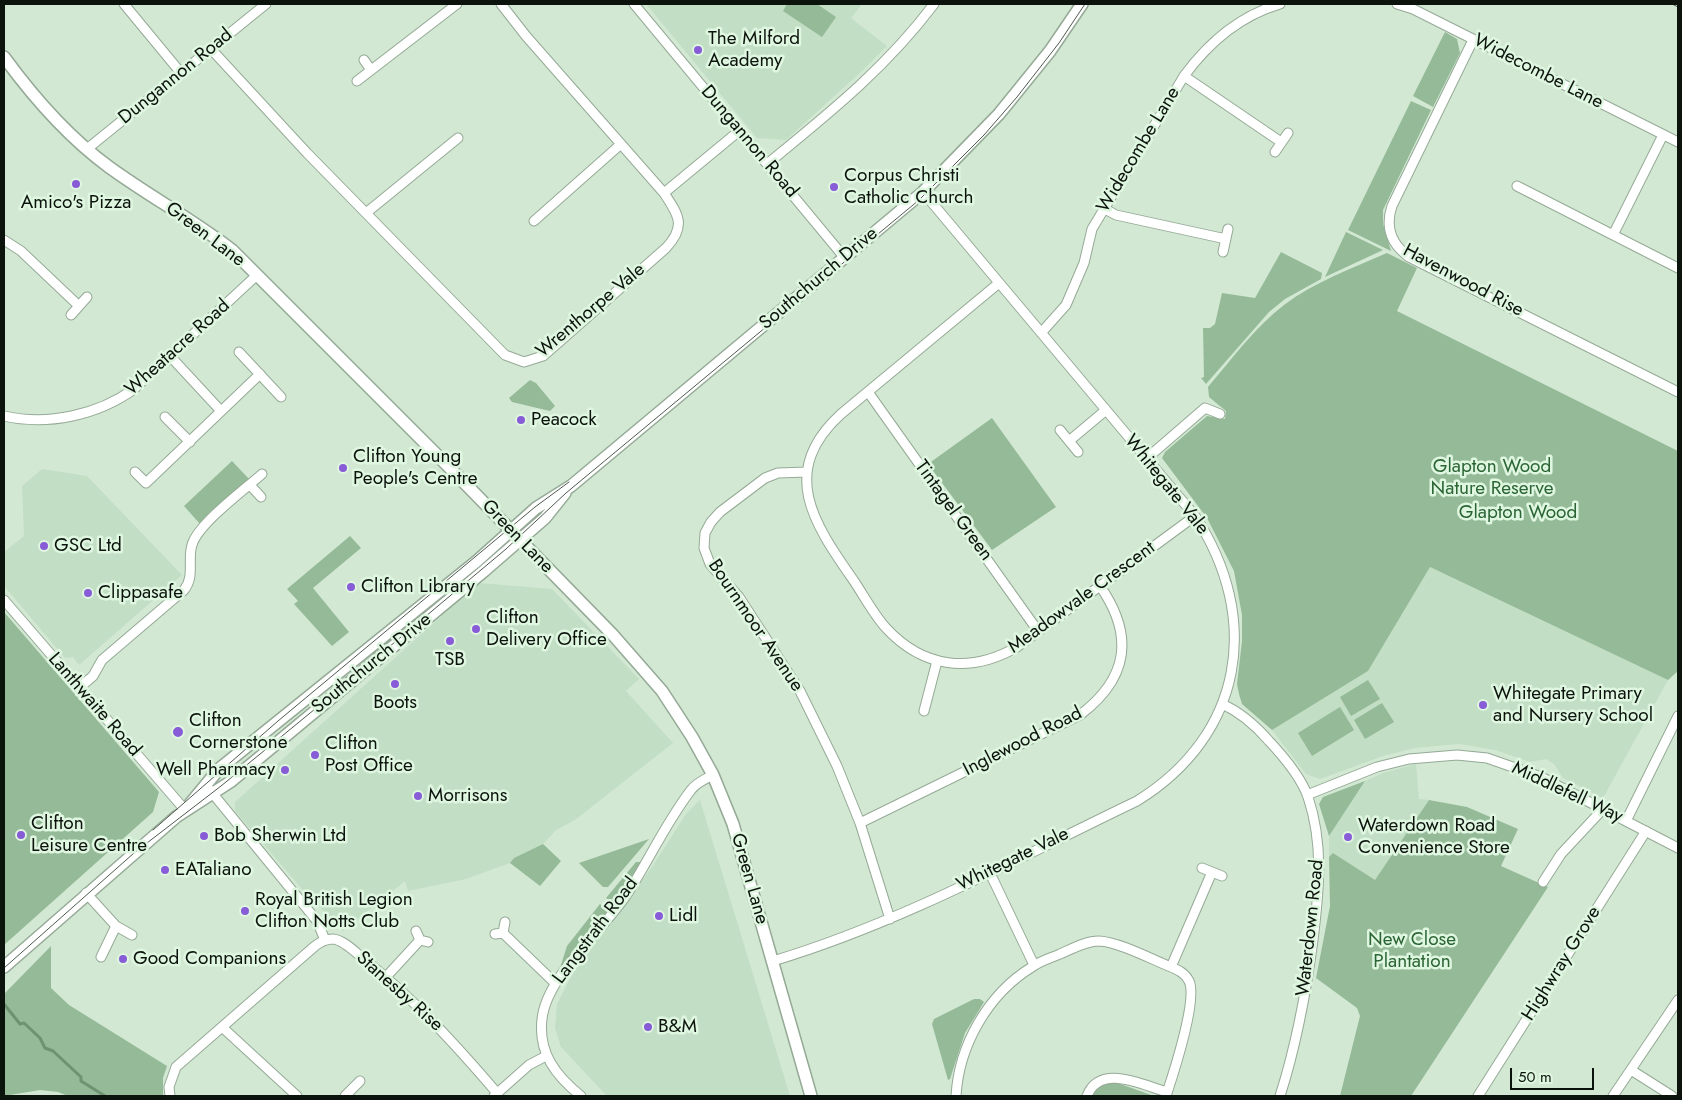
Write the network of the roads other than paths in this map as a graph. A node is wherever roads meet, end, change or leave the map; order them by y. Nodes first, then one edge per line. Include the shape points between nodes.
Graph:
1 (124, 4) edge
2 (266, 4) edge
3 (458, 4) edge
4 (501, 4) edge
5 (634, 4) edge
6 (934, 4) edge
7 (1082, 4) edge
8 (1280, 4) edge
9 (1397, 4) edge
10 (1414, 6) edge
11 (1473, 40) junction
12 (211, 49) junction
13 (4, 57) edge
14 (364, 60) dead end
15 (372, 70) junction
16 (181, 73) junction
17 (1184, 76) junction
18 (357, 81) dead end
19 (739, 131) junction
20 (1288, 133) dead end
21 (1663, 135) junction
22 (458, 138) dead end
23 (1281, 142) junction
24 (1678, 142) edge
25 (621, 144) junction
26 (87, 149) junction
27 (1274, 152) dead end
28 (767, 164) junction
29 (1517, 186) dead end
30 (923, 192) junction
31 (664, 193) junction
32 (1104, 208) junction
33 (366, 213) junction
34 (534, 221) dead end
35 (1228, 229) dead end
36 (1613, 235) junction
37 (1226, 239) junction
38 (4, 240) edge
39 (1223, 252) dead end
40 (844, 258) junction
41 (1678, 268) edge
42 (257, 275) junction
43 (999, 283) junction
44 (87, 297) dead end
45 (79, 306) junction
46 (71, 314) dead end
47 (1041, 333) junction
48 (239, 352) dead end
49 (170, 356) junction
50 (260, 374) junction
51 (868, 392) junction
52 (1678, 392) edge
53 (281, 396) dead end
54 (1106, 410) junction
55 (222, 411) junction
56 (1220, 414) dead end
57 (4, 416) edge
58 (165, 417) dead end
59 (1060, 430) dead end
60 (1069, 441) junction
61 (190, 442) junction
62 (1078, 452) dead end
63 (1146, 458) junction
64 (135, 472) dead end
65 (807, 472) junction
66 (262, 474) dead end
67 (250, 485) junction
68 (571, 486) junction
69 (261, 497) dead end
70 (1195, 516) junction
71 (511, 531) junction
72 (520, 540) junction
73 (1100, 586) junction
74 (4, 600) edge
75 (1038, 631) junction
76 (937, 661) junction
77 (79, 688) junction
78 (1222, 704) junction
79 (924, 711) dead end
80 (1677, 722) edge
81 (712, 775) junction
82 (209, 790) junction
83 (1307, 795) junction
84 (1603, 809) junction
85 (185, 810) junction
86 (1626, 821) junction
87 (860, 823) junction
88 (1646, 831) junction
89 (1678, 848) edge
90 (1202, 868) dead end
91 (989, 871) junction
92 (1212, 872) junction
93 (1222, 876) dead end
94 (1543, 882) dead end
95 (86, 893) junction
96 (890, 919) junction
97 (505, 922) dead end
98 (116, 926) junction
99 (132, 934) dead end
100 (422, 938) dead end
101 (325, 940) junction
102 (100, 957) dead end
103 (773, 961) junction
104 (1034, 966) junction
105 (4, 967) edge
106 (1171, 967) junction
107 (386, 977) junction
108 (555, 983) junction
109 (1678, 1000) edge
110 (222, 1027) junction
111 (546, 1056) junction
112 (1631, 1070) junction
113 (360, 1081) dead end
114 (1166, 1094) edge
115 (495, 1095) edge
116 (170, 1096) edge
117 (297, 1096) edge
118 (345, 1096) edge
119 (581, 1096) edge
120 (811, 1096) edge
121 (956, 1096) edge
122 (1087, 1096) edge
123 (1280, 1096) edge
124 (1478, 1096) edge
125 (1613, 1096) edge
126 (1672, 1096) edge

1 - 16 street
2 - 12 street, Dungannon Road
3 - 15 street
4 - 25 street, Wrenthorpe Vale
5 - 19 street, Dungannon Road
6 - 28 street via 870,77
7 - 30 street, Southchurch Drive via 999,114
8 - 17 street, Widecombe Lane via 1253,14 1225,31
9 - 10 street, Widecombe Lane
10 - 11 street, Widecombe Lane
11 - 21 street, Widecombe Lane
11 - 52 street, Havenwood Rise via 1392,206 1388,225 1395,244 1409,256
12 - 16 street, Dungannon Road
12 - 33 street, Wrenthorpe Vale via 250,94
13 - 26 street, Green Lane via 45,109
14 - 15 street
15 - 18 street
16 - 26 street, Dungannon Road
17 - 23 street
17 - 32 street, Widecombe Lane
19 - 28 street, Dungannon Road
19 - 31 street
20 - 23 street
21 - 24 street, Widecombe Lane
21 - 36 street
22 - 33 street
23 - 27 street
25 - 31 street, Wrenthorpe Vale
25 - 34 street
26 - 42 street, Green Lane via 136,186 206,230
28 - 40 street, Dungannon Road
29 - 36 street
30 - 40 street, Southchurch Drive
30 - 43 street, Whitegate Vale
31 - 33 street, Wrenthorpe Vale via 678,217 673,240 543,356 524,362 505,355
32 - 37 street via 1116,215
32 - 47 street, Widecombe Lane via 1092,229 1074,290 1055,320
35 - 37 street
36 - 41 street
37 - 39 street
38 - 45 street via 21,251
40 - 68 street, Southchurch Drive
42 - 49 street, Wheatacre Road
42 - 71 street, Green Lane
43 - 47 street, Whitegate Vale
43 - 51 street, Meadowvale Crescent
44 - 45 street
45 - 46 street
47 - 54 street, Whitegate Vale
48 - 50 street
49 - 55 street
49 - 57 street, Wheatacre Road via 122,398 97,409 54,418
50 - 53 street
50 - 55 street
51 - 65 street, Meadowvale Crescent via 826,428
51 - 75 street, Tintagel Green
54 - 60 street
54 - 63 street, Whitegate Vale
55 - 61 street
56 - 63 street via 1205,408
58 - 61 street
59 - 60 street
60 - 62 street
61 - 64 street via 146,483
63 - 70 street, Whitegate Vale
65 - 76 street, Meadowvale Crescent via 813,517 885,627 903,644
65 - 87 street, Bournmoor Avenue via 778,473 765,478 711,522 705,533 704,548 710,564 739,598 800,691 837,766
66 - 67 street
67 - 69 street
67 - 77 street via 197,534 190,553 191,578 184,590 102,660 93,676
68 - 71 street, Southchurch Drive via 536,508
68 - 72 street, Southchurch Drive via 553,510
70 - 73 street, Meadowvale Crescent
70 - 78 street, Whitegate Vale via 1220,559 1232,603 1235,640
71 - 72 street, Green Lane
71 - 82 street, Southchurch Drive via 219,769
72 - 81 street, Green Lane via 613,635 662,692
72 - 82 street, Southchurch Drive
73 - 75 street, Meadowvale Crescent
73 - 87 street, Inglewood Road via 1113,605 1122,649 1114,680 1092,706 1080,715
74 - 77 street, Lanthwaite Road
75 - 76 street, Meadowvale Crescent via 1002,655 982,661 960,664
76 - 79 street
77 - 85 street, Lanthwaite Road
78 - 83 street, Waterdown Road via 1239,713 1280,752
78 - 91 street, Whitegate Vale via 1198,749 1153,791
80 - 86 street
81 - 103 street, Green Lane via 733,824
81 - 108 street, Langstrath Road via 691,790 628,893
82 - 85 street, Southchurch Drive
82 - 101 street via 316,922
83 - 84 street, Middlefell Way via 1396,762 1457,755 1487,758 1514,766
83 - 123 street, Waterdown Road via 1320,854 1318,892 1303,1006
84 - 86 street, Middlefell Way
84 - 94 street via 1561,854
85 - 95 street, Southchurch Drive
86 - 88 street, Middlefell Way
87 - 96 street, Bournmoor Avenue
88 - 89 street, Middlefell Way
88 - 124 street, Highwray Grove
90 - 92 street
91 - 96 street, Whitegate Vale
91 - 104 street
92 - 93 street
92 - 106 street
95 - 98 street
95 - 105 street, Southchurch Drive
96 - 103 street, Whitegate Vale via 819,948
97 - 108 street via 499,933
98 - 99 street
98 - 102 street
100 - 107 street
101 - 107 street, Stanesby Rise via 339,941
101 - 110 street
103 - 120 street, Green Lane
104 - 106 street via 1079,946 1101,941
104 - 121 street via 1011,984 978,1023 962,1059
106 - 114 street via 1182,972 1188,980 1192,999
107 - 115 street, Stanesby Rise via 432,1020
108 - 111 street, Langstrath Road via 542,1016
109 - 112 street
110 - 116 street via 176,1066 169,1087
110 - 117 street
111 - 115 street
111 - 119 street, Langstrath Road via 555,1072
112 - 125 street
112 - 126 street
113 - 118 street
114 - 122 street via 1107,1077 1096,1082

